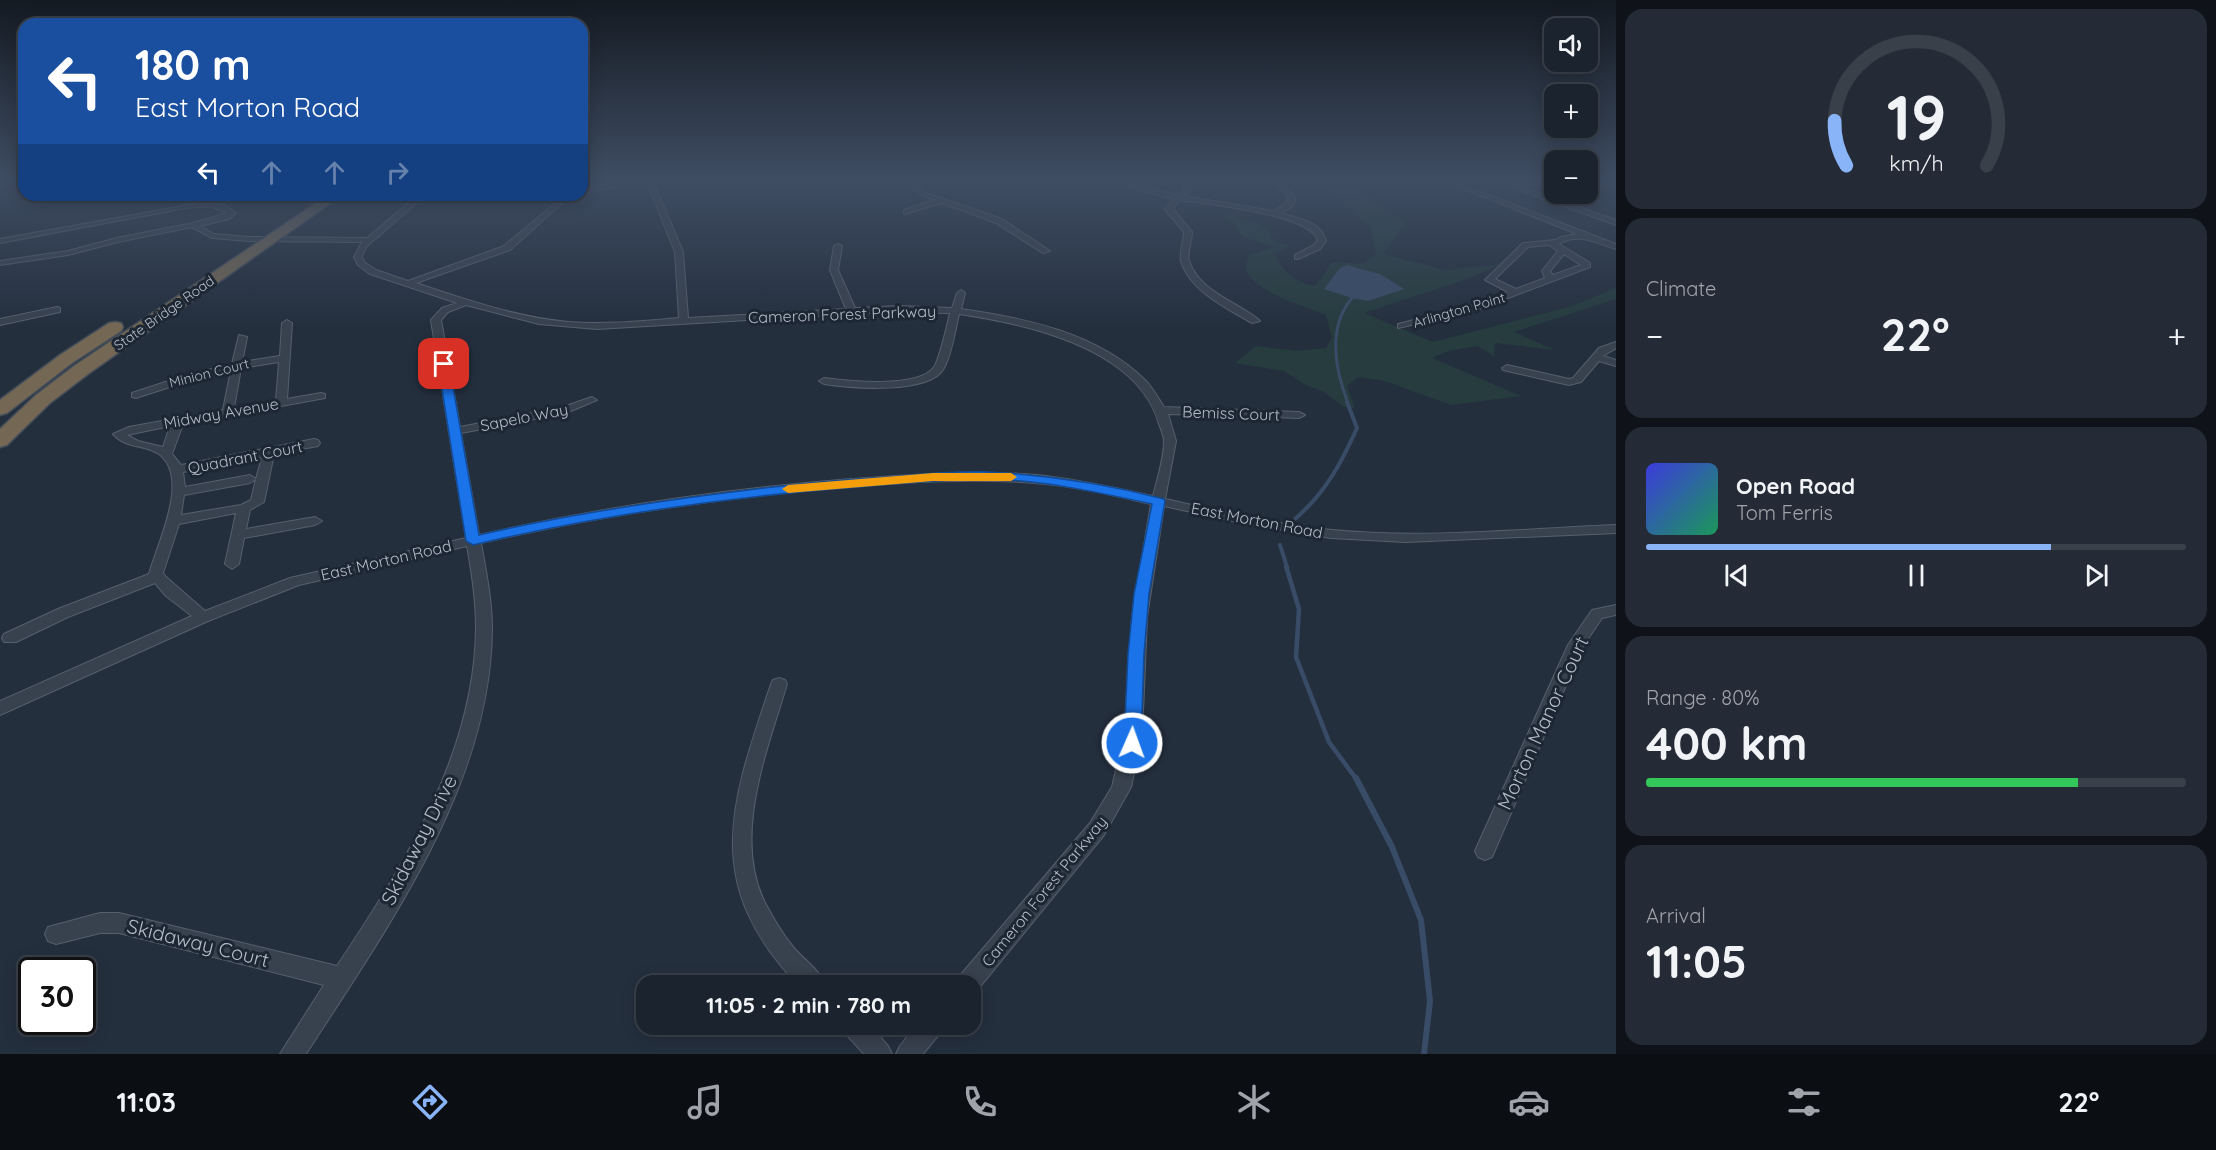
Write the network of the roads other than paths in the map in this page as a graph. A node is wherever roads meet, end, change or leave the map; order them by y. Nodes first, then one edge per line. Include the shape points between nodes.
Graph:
1 (74, 227) edge
2 (182, 227) edge
3 (197, 227) edge
4 (269, 227) edge
5 (269, 227) edge
6 (271, 227) edge
7 (299, 227) edge
8 (383, 227) edge
9 (531, 227) edge
10 (669, 227) edge
11 (1009, 227) edge
12 (1184, 227) edge
13 (1313, 227) edge
14 (1566, 227) edge
15 (1583, 234) junction
16 (245, 239) junction
17 (368, 240) junction
18 (0, 241) edge
19 (1551, 243) junction
20 (838, 246) dead end
21 (1616, 247) edge
22 (1563, 250) junction
23 (1046, 251) dead end
24 (1298, 257) dead end
25 (0, 262) edge
26 (1551, 280) junction
27 (409, 283) junction
28 (1516, 292) junction
29 (962, 293) dead end
30 (467, 302) junction
31 (57, 310) dead end
32 (852, 311) junction
33 (956, 311) junction
34 (684, 321) junction
35 (1255, 321) dead end
36 (0, 322) edge
37 (288, 323) dead end
38 (1401, 326) dead end
39 (242, 337) dead end
40 (1616, 345) edge
41 (1597, 357) junction
42 (284, 358) junction
43 (1616, 363) edge
44 (237, 364) junction
45 (1507, 368) dead end
46 (824, 381) dead end
47 (136, 395) dead end
48 (321, 396) dead end
49 (592, 400) dead end
50 (280, 403) junction
51 (0, 409) edge
52 (1163, 410) junction
53 (228, 412) junction
54 (1299, 415) dead end
55 (178, 421) junction
56 (455, 431) junction
57 (0, 441) edge
58 (314, 443) dead end
59 (269, 452) junction
60 (166, 455) junction
61 (176, 470) junction
62 (250, 479) dead end
63 (179, 492) junction
64 (1159, 501) junction
65 (244, 508) junction
66 (171, 521) junction
67 (315, 521) dead end
68 (1616, 530) edge
69 (238, 536) junction
70 (473, 541) junction
71 (232, 564) dead end
72 (158, 576) junction
73 (1616, 610) edge
74 (203, 617) junction
75 (10, 638) dead end
76 (779, 684) dead end
77 (0, 708) edge
78 (1485, 851) dead end
79 (56, 934) dead end
80 (805, 975) edge
81 (975, 975) edge
82 (341, 978) junction
83 (862, 1035) edge
84 (924, 1035) edge
85 (292, 1054) edge
86 (880, 1054) edge
87 (908, 1054) edge

1 - 18 street
2 - 25 street via 68,253
3 - 16 street via 212,236
4 - 16 highway, State Bridge Road
5 - 16 street
6 - 57 highway, State Bridge Road via 52,392
7 - 17 street
8 - 17 street
9 - 27 street via 507,248
10 - 34 street via 679,252
11 - 23 street
12 - 35 street via 1188,232 1187,264 1215,297
13 - 24 street via 1322,241
14 - 15 street
15 - 19 street, Arlington Point
15 - 21 street
16 - 51 highway, State Bridge Road
17 - 27 street, Cameron Forest Parkway via 358,252 361,263 373,272
19 - 22 street, Arlington Point
19 - 28 street, Arlington Point via 1526,245 1489,280
20 - 32 street via 834,270
22 - 26 street via 1546,271
22 - 26 street, Arlington Point via 1587,265
26 - 28 street, Arlington Point
27 - 30 street, Cameron Forest Parkway
28 - 38 street, Arlington Point via 1473,308
29 - 33 street
30 - 34 street, Cameron Forest Parkway via 556,325
30 - 56 street, Skidaway Drive via 445,310 436,320
31 - 36 street
32 - 33 street, Cameron Forest Parkway
32 - 34 street, Cameron Forest Parkway
33 - 46 street via 939,368 931,376 910,382 846,385
33 - 52 street, Cameron Forest Parkway via 1023,323 1083,344 1132,373
37 - 42 street
39 - 44 street
40 - 41 street
41 - 43 street
41 - 45 street via 1577,380 1569,382
42 - 44 street, Minion Court
42 - 50 street
44 - 47 street, Minion Court
44 - 53 street
48 - 50 street, Midway Avenue
49 - 56 street, Sapelo Way via 566,410
50 - 53 street, Midway Avenue
52 - 54 street, Bemiss Court
52 - 64 street, Cameron Forest Parkway via 1170,441
53 - 55 street, Midway Avenue
55 - 60 street
55 - 60 street, Midway Avenue via 119,434
56 - 70 street, Skidaway Drive
58 - 59 street, Quadrant Court
59 - 61 street, Quadrant Court
59 - 65 street via 260,498
60 - 61 street
61 - 63 street
62 - 63 street
63 - 66 street
64 - 68 street, East Morton Road via 1282,527 1372,538
64 - 70 street, East Morton Road via 1038,479 933,477 802,487 630,508
64 - 81 street, Cameron Forest Parkway via 1142,594 1132,743 1124,782 1097,829
65 - 66 street
65 - 69 street
66 - 72 street
67 - 69 street
69 - 71 street
70 - 74 street, East Morton Road via 295,581
70 - 82 street, Skidaway Drive via 483,638 474,710 432,823 398,888
72 - 74 street
72 - 75 street
73 - 78 street, Morton Manor Court via 1597,614 1576,645
74 - 77 street, East Morton Road
76 - 80 street via 743,802 740,836 743,869 755,906 778,946
79 - 82 street, Skidaway Court via 100,923 119,923
82 - 85 street, Skidaway Drive
83 - 86 street
84 - 87 street

